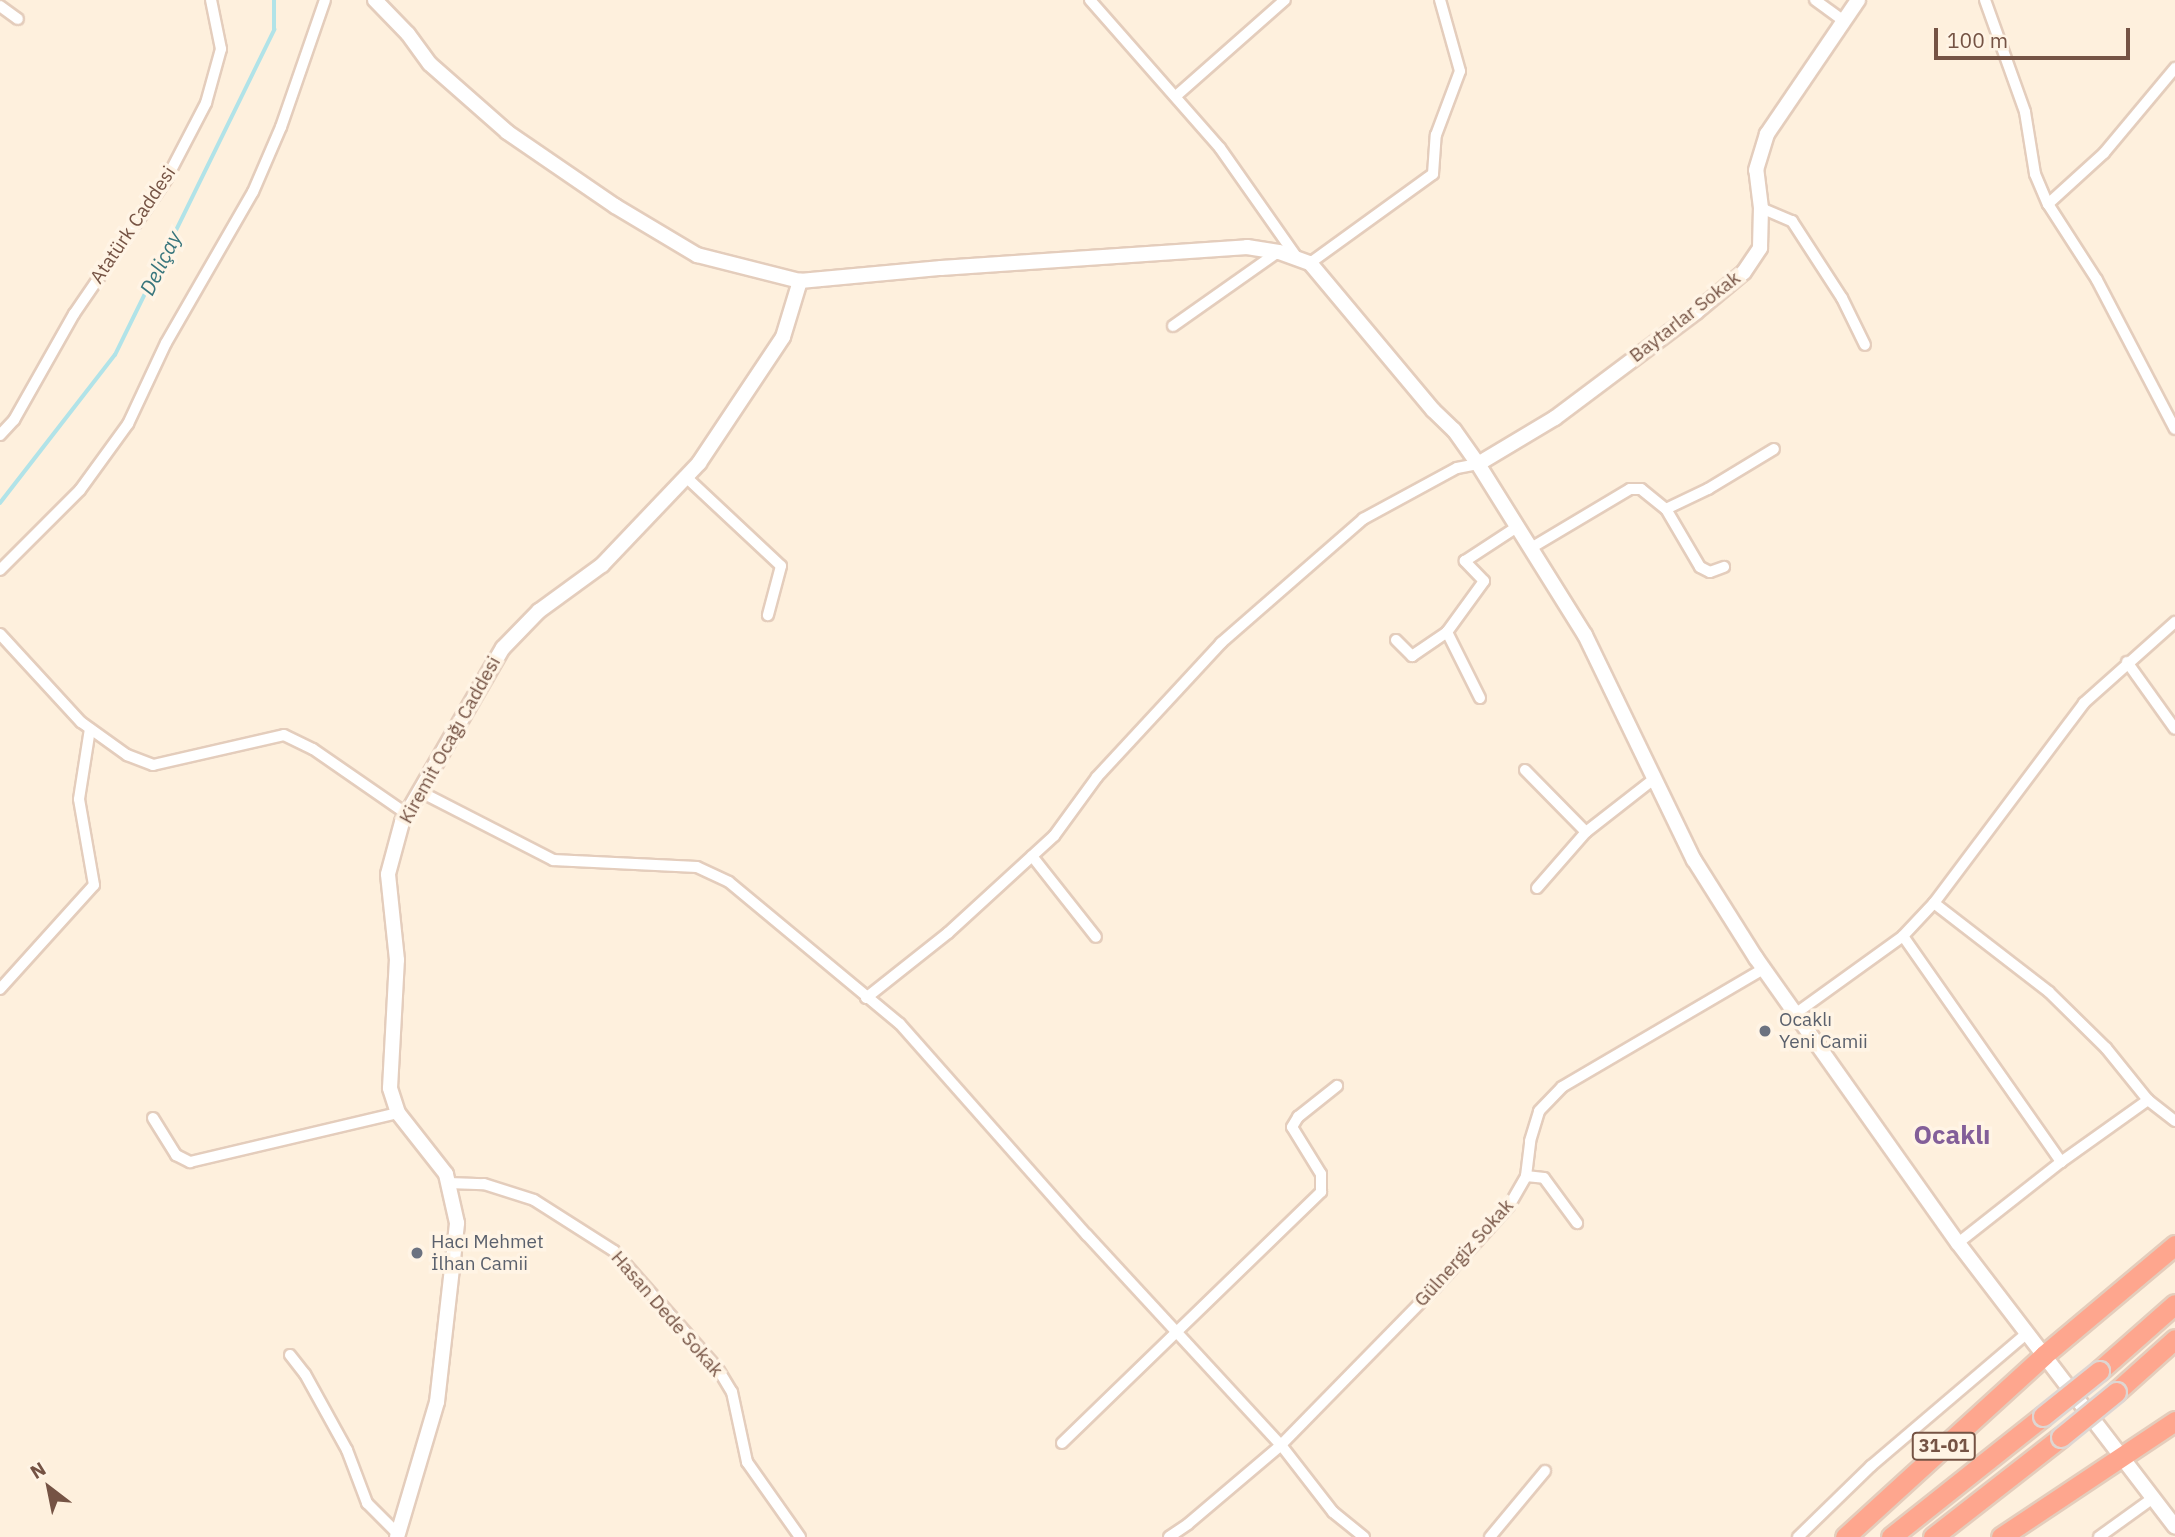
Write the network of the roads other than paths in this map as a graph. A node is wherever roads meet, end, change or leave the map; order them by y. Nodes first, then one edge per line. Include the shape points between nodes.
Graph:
1 (211, 0) edge
2 (325, 0) edge
3 (375, 0) edge
4 (1090, 0) edge
5 (1285, 0) edge
6 (1440, 0) edge
7 (1815, 0) edge
8 (1858, 0) edge
9 (1985, 0) edge
10 (0, 6) edge
11 (18, 19) dead end
12 (1844, 21) junction
13 (2175, 68) edge
14 (1176, 96) junction
15 (2048, 204) junction
16 (1760, 208) junction
17 (1279, 252) junction
18 (1304, 261) junction
19 (800, 281) junction
20 (1173, 326) dead end
21 (1865, 345) dead end
22 (2175, 429) edge
23 (0, 435) edge
24 (1774, 449) dead end
25 (1478, 464) junction
26 (685, 477) junction
27 (1666, 509) junction
28 (1517, 527) junction
29 (1531, 548) junction
30 (1724, 567) dead end
31 (0, 570) edge
32 (768, 615) dead end
33 (2175, 622) edge
34 (1447, 632) junction
35 (0, 634) edge
36 (1396, 640) dead end
37 (2127, 662) junction
38 (1480, 698) dead end
39 (90, 729) junction
40 (2175, 729) edge
41 (1525, 770) dead end
42 (1654, 778) junction
43 (419, 791) junction
44 (407, 814) junction
45 (1586, 832) junction
46 (1032, 856) junction
47 (1537, 888) dead end
48 (1934, 904) junction
49 (1903, 936) junction
50 (1096, 937) dead end
51 (1763, 969) junction
52 (0, 989) edge
53 (866, 998) junction
54 (1795, 1014) junction
55 (1337, 1086) dead end
56 (2148, 1100) junction
57 (398, 1113) junction
58 (153, 1118) dead end
59 (2175, 1121) edge
60 (2061, 1161) junction
61 (1526, 1176) junction
62 (448, 1183) junction
63 (1577, 1223) dead end
64 (1958, 1243) junction
65 (2175, 1245) edge
66 (2175, 1304) edge
67 (1177, 1333) junction
68 (2026, 1333) junction
69 (2175, 1339) edge
70 (290, 1355) dead end
71 (2044, 1355) junction
72 (2175, 1421) edge
73 (1062, 1443) dead end
74 (1281, 1445) junction
75 (2123, 1458) junction
76 (1545, 1471) dead end
77 (2153, 1498) junction
78 (2175, 1527) edge
79 (397, 1536) edge
80 (800, 1537) edge
81 (1169, 1537) edge
82 (1364, 1537) edge
83 (1490, 1537) edge
84 (1798, 1537) edge
85 (1845, 1537) edge
86 (1891, 1537) edge
87 (1933, 1537) edge
88 (2001, 1537) edge
89 (2099, 1537) edge

1 - 23 street, Atatürk Caddesi via 222,49 206,103 167,178 74,314 14,420
2 - 31 street via 253,192 166,343 128,424 80,489
3 - 19 main road via 430,64 487,115 615,206 697,254
4 - 14 street
5 - 14 street
6 - 18 street via 1461,71 1436,135 1433,174
7 - 12 street
8 - 12 main road, Baytarlar Sokak
9 - 15 street via 2025,112 2035,174
10 - 11 street
12 - 16 main road, Baytarlar Sokak via 1767,134 1756,170
13 - 15 street via 2104,153
14 - 18 street
15 - 22 street via 2097,280
16 - 21 street via 1792,221 1842,298
16 - 25 main road, Baytarlar Sokak via 1760,248 1744,272 1555,418
17 - 18 main road
17 - 19 main road via 1247,247
17 - 20 street
18 - 25 main road via 1454,429
19 - 26 main road, Kiremit Ocağı Caddesi via 783,337
24 - 27 street
25 - 28 main road
25 - 46 street via 1457,468 1363,519 1221,643 1097,777 1054,836
26 - 32 street via 782,566
26 - 43 main road, Kiremit Ocağı Caddesi via 602,565 539,611 503,648
27 - 29 street via 1641,489 1630,489
27 - 30 street via 1700,567 1710,572
28 - 29 main road
28 - 34 street via 1465,562 1484,581
29 - 42 main road via 1585,635
33 - 37 street
34 - 36 street via 1412,656
34 - 38 street
35 - 39 street
37 - 40 street
37 - 48 street via 2084,703
39 - 44 street via 127,755 153,765 284,735 313,749
39 - 52 street via 79,799 94,885
41 - 45 street
42 - 45 street
42 - 51 main road via 1694,860
43 - 44 main road, Kiremit Ocağı Caddesi
43 - 53 street via 553,860 697,867 729,882
44 - 57 main road, Kiremit Ocağı Caddesi via 388,874 397,960 390,1088
45 - 47 street
46 - 50 street
46 - 53 street via 948,933
48 - 49 street
48 - 56 street via 2049,992 2106,1048
49 - 54 street
49 - 60 street
51 - 54 main road
51 - 61 street, Gülnergiz Sokak via 1562,1087 1539,1111
53 - 67 street via 900,1024
54 - 64 main road
55 - 67 street via 1292,1127 1321,1174 1321,1192
56 - 59 street
56 - 60 street
57 - 58 street via 190,1162 176,1155
57 - 62 main road, Kiremit Ocağı Caddesi via 446,1174
60 - 64 street
61 - 63 street via 1544,1178
61 - 74 street, Gülnergiz Sokak via 1509,1206
62 - 79 main road, Kiremit Ocağı Caddesi via 457,1223 437,1402
62 - 80 street, Hasan Dede Sokak via 484,1184 534,1200 614,1251 718,1369 732,1392 747,1462
64 - 68 main road
65 - 71 highway
66 - 86 highway, bridge via 2099,1371
67 - 73 street
67 - 74 street
68 - 71 main road
68 - 84 street via 1871,1466
69 - 87 highway, bridge via 2116,1392
70 - 79 street via 347,1450 367,1503
71 - 75 main road
71 - 85 highway, 31-01
72 - 75 highway
74 - 81 street, Gülnergiz Sokak
74 - 82 street via 1333,1512
75 - 77 main road
75 - 88 highway
76 - 83 street
77 - 78 main road
77 - 89 street

